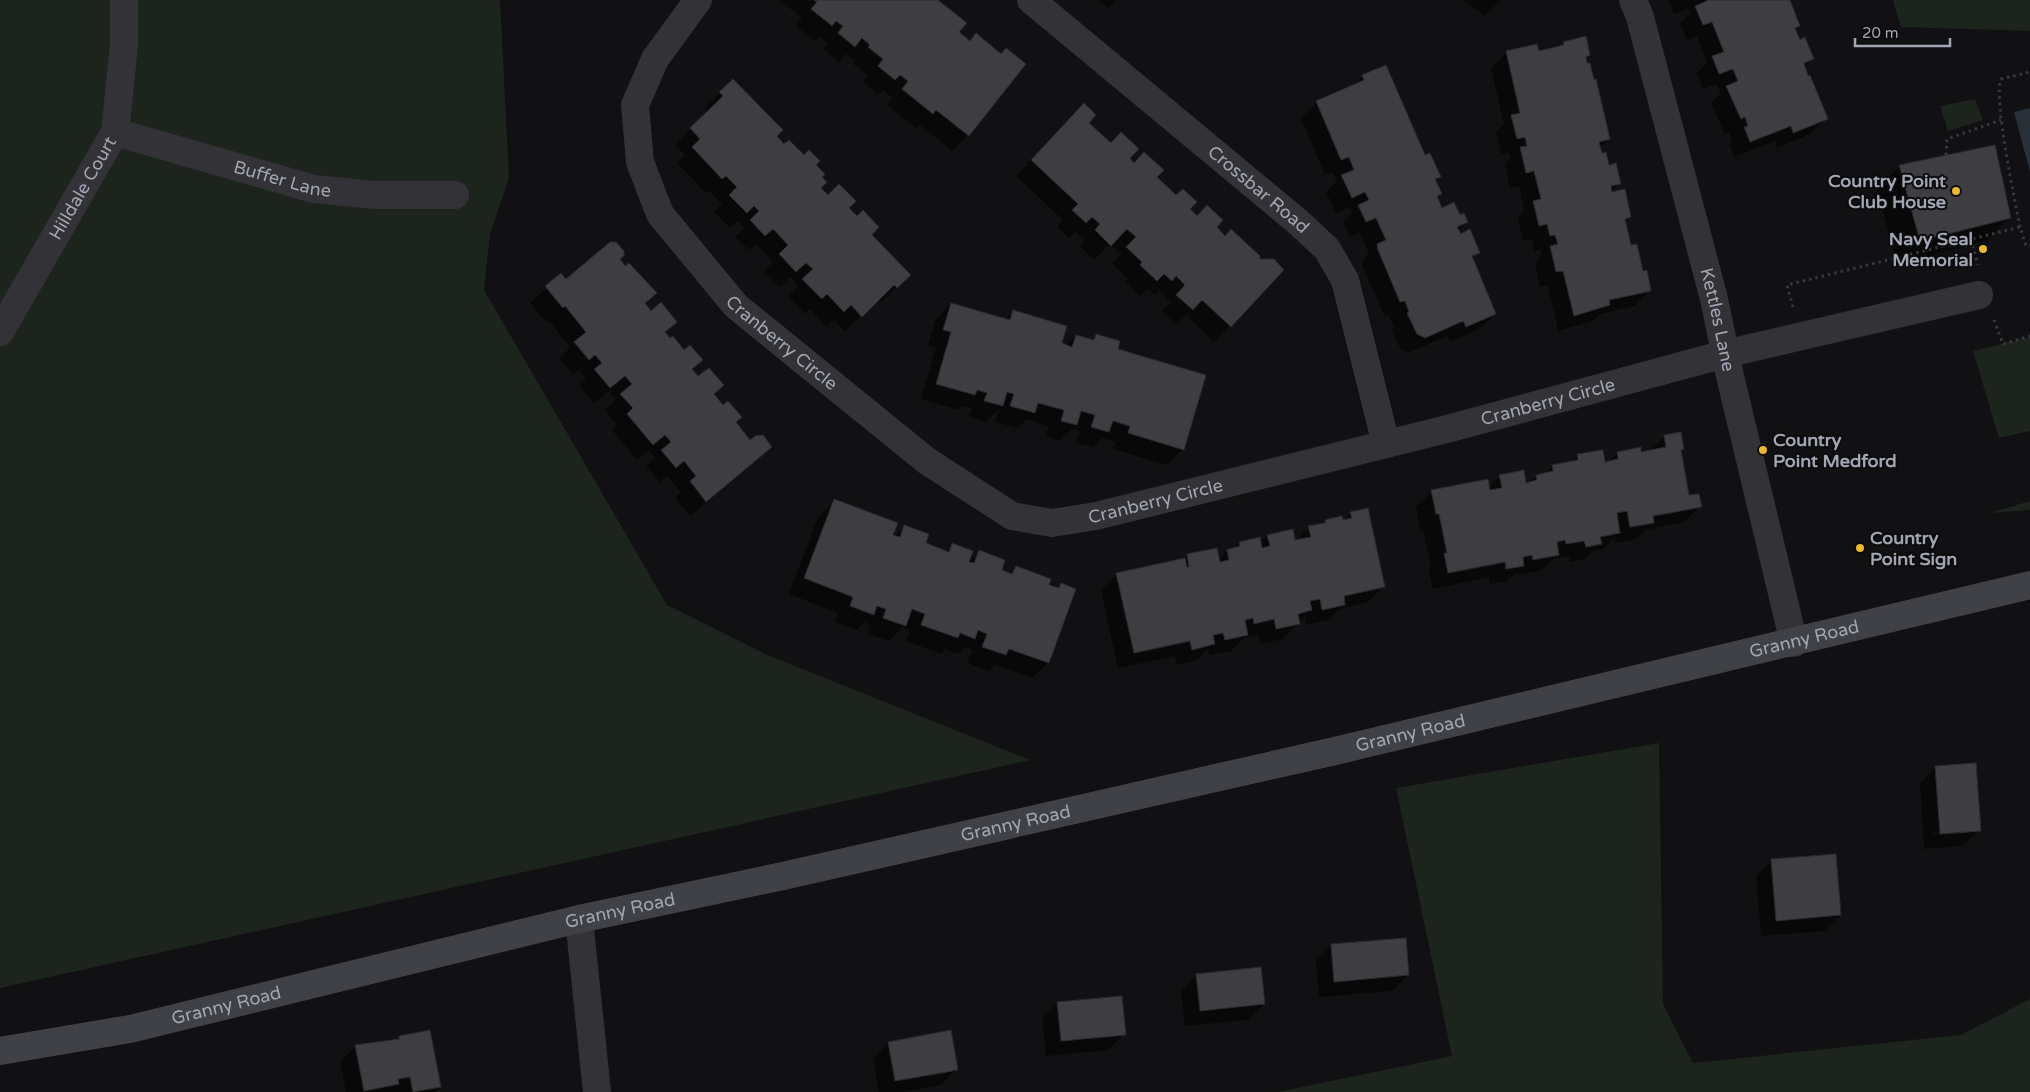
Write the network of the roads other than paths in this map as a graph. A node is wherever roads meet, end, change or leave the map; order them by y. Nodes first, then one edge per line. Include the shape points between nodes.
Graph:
1 (124, 0) edge
2 (698, 0) edge
3 (1031, 0) edge
4 (1633, 0) edge
5 (115, 132) junction
6 (455, 196) dead end
7 (1979, 295) dead end
8 (0, 332) edge
9 (1725, 354) junction
10 (1386, 444) junction
11 (2030, 586) edge
12 (1794, 643) junction
13 (579, 919) junction
14 (0, 1051) edge
15 (597, 1092) edge

1 - 5 street, Hilldale Court via 124,45
2 - 10 street, Cranberry Circle via 656,58 635,105 640,162 660,214 736,306 927,461 1012,516 1052,523 1096,516
3 - 10 street, Crossbar Road via 1327,249 1345,280
4 - 9 street, Kettles Lane via 1712,289
5 - 6 street, Buffer Lane via 314,189 375,196
5 - 8 street, Hilldale Court
7 - 9 street, Cranberry Circle
9 - 10 street, Cranberry Circle
9 - 12 street, Kettles Lane
11 - 12 street, Granny Road
12 - 13 street, Granny Road via 783,876
13 - 14 street, Granny Road via 130,1029
13 - 15 street

